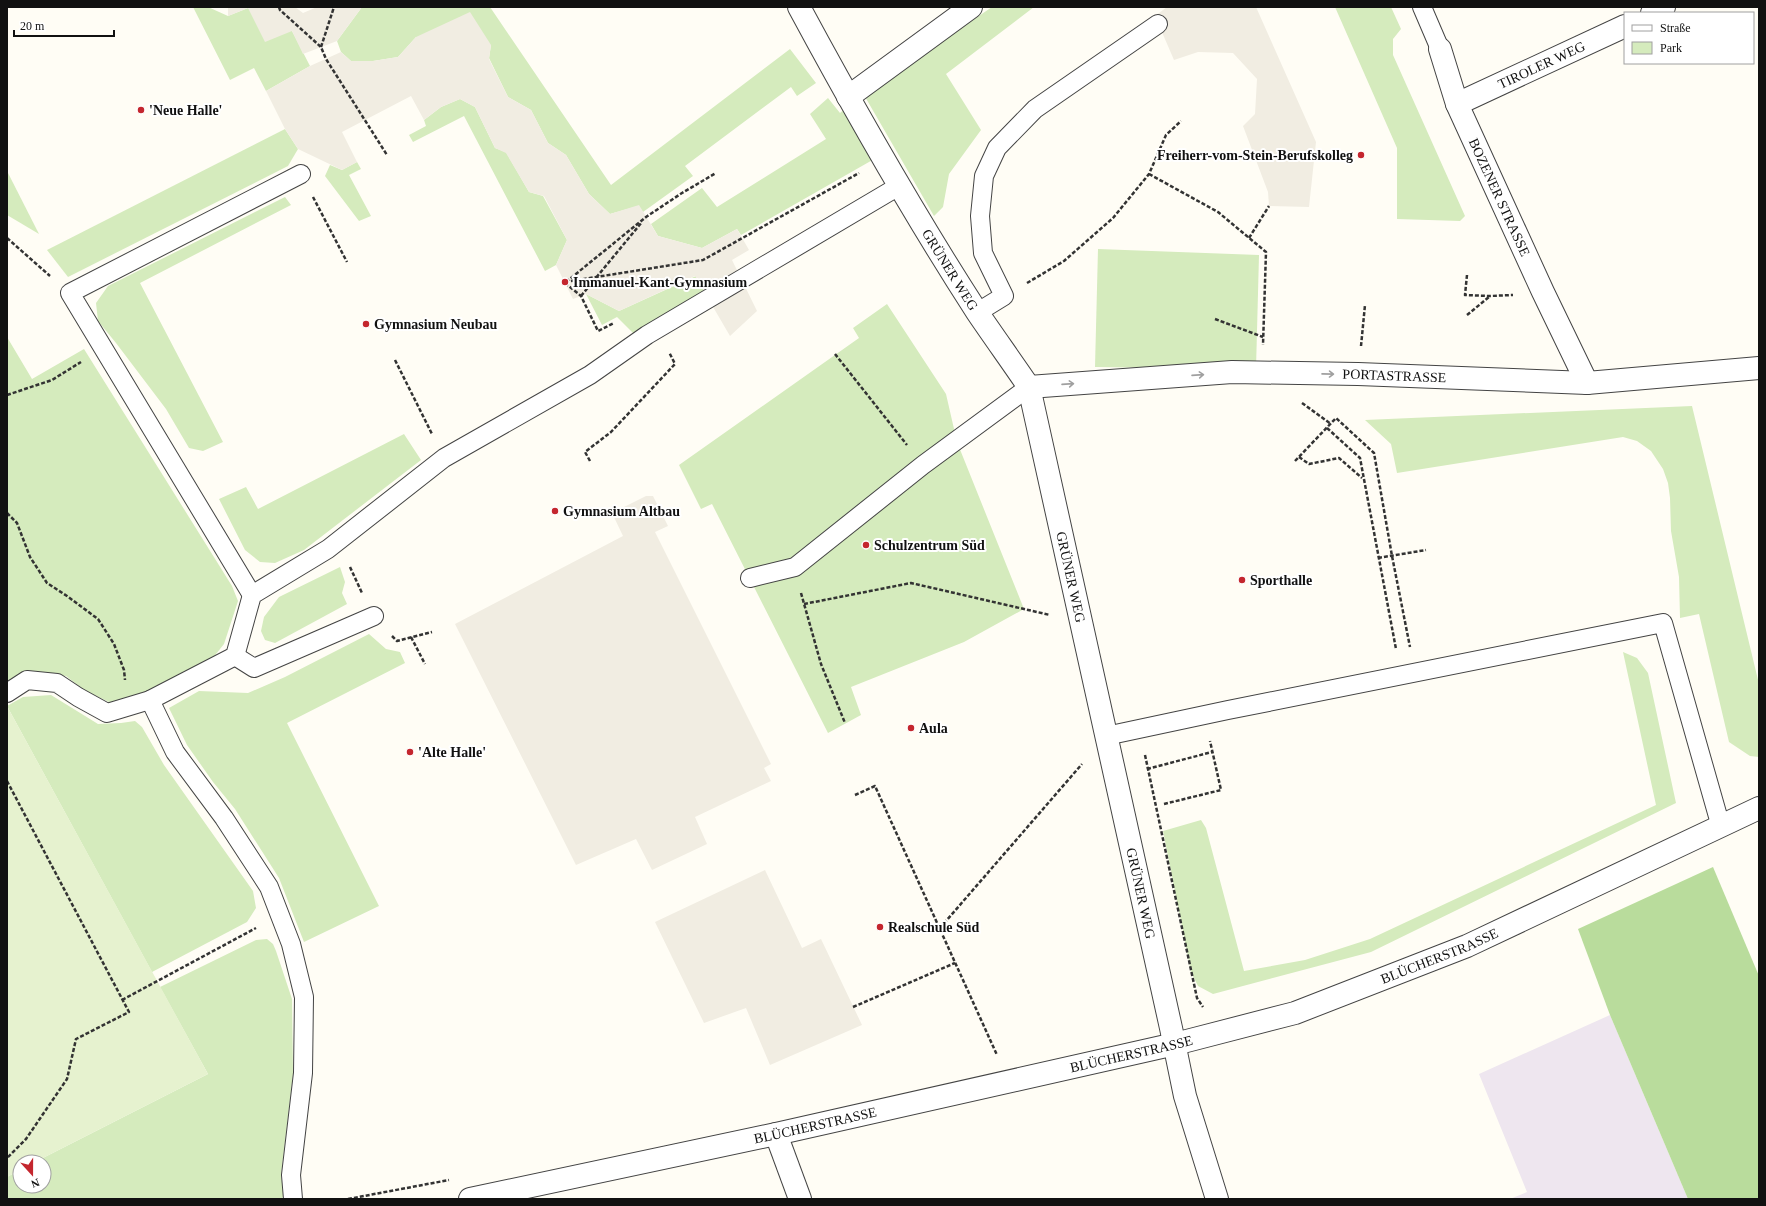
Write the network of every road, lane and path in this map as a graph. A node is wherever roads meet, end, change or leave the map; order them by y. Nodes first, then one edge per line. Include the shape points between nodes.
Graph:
1 (279, 7) edge
2 (334, 7) edge
3 (799, 7) edge
4 (971, 7) edge
5 (1422, 7) edge
6 (1664, 7) edge
7 (1654, 12) edge
8 (1158, 24) dead end
9 (1624, 26) edge
10 (321, 47) junction
11 (1440, 49) joint
12 (848, 97) junction
13 (1457, 104) junction
14 (1181, 121) dead end
15 (386, 156) dead end
16 (716, 173) dead end
17 (302, 174) joint
18 (1149, 174) junction
19 (837, 186) dead end
20 (899, 186) junction
21 (1269, 206) dead end
22 (646, 217) junction
23 (7, 238) edge
24 (1249, 238) junction
25 (347, 262) dead end
26 (1467, 275) dead end
27 (596, 278) junction
28 (565, 282) junction
29 (1543, 292) junction
30 (70, 293) junction
31 (581, 296) junction
32 (1004, 296) junction
33 (1490, 296) junction
34 (1365, 305) dead end
35 (978, 312) junction
36 (1467, 315) dead end
37 (1215, 320) dead end
38 (616, 322) dead end
39 (1363, 324) dead end
40 (1263, 337) junction
41 (103, 349) junction
42 (836, 354) dead end
43 (395, 360) dead end
44 (675, 364) dead end
45 (1759, 368) edge
46 (1262, 373) junction
47 (1587, 383) junction
48 (1029, 387) junction
49 (7, 395) edge
50 (1300, 401) dead end
51 (1331, 424) junction
52 (1327, 428) junction
53 (1299, 457) junction
54 (444, 458) junction
55 (590, 461) dead end
56 (1295, 462) dead end
57 (923, 465) junction
58 (1363, 479) junction
59 (7, 513) edge
60 (1426, 550) dead end
61 (1392, 556) junction
62 (1378, 558) junction
63 (347, 562) dead end
64 (795, 567) junction
65 (750, 578) dead end
66 (252, 595) junction
67 (364, 595) dead end
68 (804, 604) junction
69 (374, 616) dead end
70 (1082, 622) junction
71 (411, 637) dead end
72 (1396, 645) dead end
73 (235, 656) junction
74 (425, 664) dead end
75 (1416, 672) junction
76 (7, 693) edge
77 (150, 700) junction
78 (129, 706) junction
79 (1204, 715) junction
80 (845, 723) dead end
81 (1142, 728) junction
82 (1106, 736) junction
83 (1212, 752) junction
84 (1147, 769) junction
85 (7, 781) edge
86 (855, 795) dead end
87 (1164, 804) dead end
88 (1759, 808) edge
89 (1721, 827) junction
90 (280, 916) junction
91 (940, 928) junction
92 (956, 963) junction
93 (122, 1000) junction
94 (853, 1007) dead end
95 (1208, 1010) dead end
96 (1175, 1044) junction
97 (999, 1060) dead end
98 (776, 1134) junction
99 (7, 1158) edge
100 (457, 1178) dead end
101 (293, 1199) edge
102 (348, 1199) edge
103 (470, 1199) edge
104 (800, 1199) edge
105 (1217, 1199) edge

1 - 10 path
2 - 10 path
3 - 12 street, GRÜNER WEG
4 - 12 street
5 - 11 lane, BOZENER STRASSE
6 - 7 street
8 - 32 lane via 1035,109 996,148 984,176 980,216 984,252
9 - 13 street, TIROLER WEG
10 - 15 path
11 - 13 street, BOZENER STRASSE
12 - 20 street, GRÜNER WEG
13 - 29 street, BOZENER STRASSE
14 - 18 path via 1166,135
16 - 22 path
17 - 25 path
17 - 30 lane
18 - 24 path via 1218,212
18 - 32 path via 1112,218 1064,261
19 - 27 path via 704,260
20 - 35 street, GRÜNER WEG
20 - 54 lane via 647,335 590,375
21 - 24 path
22 - 27 path
22 - 28 path
23 - 30 path
24 - 40 path via 1266,252
26 - 33 path via 1465,295
27 - 28 path
27 - 31 path
28 - 31 path
29 - 33 path
29 - 47 street, BOZENER STRASSE
30 - 41 lane
31 - 38 path via 598,331
32 - 35 lane
33 - 36 path
34 - 39 path
35 - 48 street, GRÜNER WEG
37 - 40 path
40 - 46 path
41 - 49 path via 52,380
41 - 66 lane
42 - 57 path
43 - 54 path
44 - 55 path via 611,432 585,452
45 - 47 street, PORTASTRASSE
46 -> 47 street, PORTASTRASSE
48 -> 46 street, PORTASTRASSE via 1232,372
48 - 57 lane
48 - 70 street, GRÜNER WEG
50 - 51 path
51 - 52 path
51 - 61 path via 1336,418 1374,453
52 - 53 path
52 - 58 path via 1360,458
53 - 56 path
53 - 58 path via 1309,464 1339,458
54 - 66 lane via 328,549
57 - 64 lane
58 - 62 path
59 - 78 path via 17,523 30,557 47,583 98,619 114,644 124,670
60 - 61 path
61 - 62 path
61 - 75 path
62 - 72 path
63 - 67 path
64 - 65 lane
64 - 68 path
66 - 73 lane
68 - 70 path via 911,584
68 - 80 path via 821,664
69 - 73 lane via 254,668
70 - 82 street, GRÜNER WEG
71 - 74 path
73 - 77 lane
75 - 79 lane
75 - 89 lane via 1662,624
76 - 78 lane via 27,680 57,683 107,713
77 - 78 lane
77 - 90 lane via 174,752 224,818 265,881
79 - 81 lane
79 - 83 path
81 - 82 lane
81 - 84 path
82 - 91 path
82 - 96 street, GRÜNER WEG
83 - 84 path
83 - 87 path via 1221,790
84 - 95 path via 1197,998
85 - 93 path
86 - 91 path via 875,786
88 - 89 street, BLÜCHERSTRASSE
89 - 96 street, BLÜCHERSTRASSE via 1446,954 1295,1013
90 - 93 path
90 - 101 lane via 291,944 304,996 303,1073 291,1175
91 - 92 path
92 - 94 path
92 - 97 path
93 - 99 path via 129,1012 76,1039 68,1079 26,1139
96 - 98 street, BLÜCHERSTRASSE
96 - 105 street, GRÜNER WEG via 1185,1096
98 - 103 street, BLÜCHERSTRASSE
98 - 104 street
100 - 102 path

